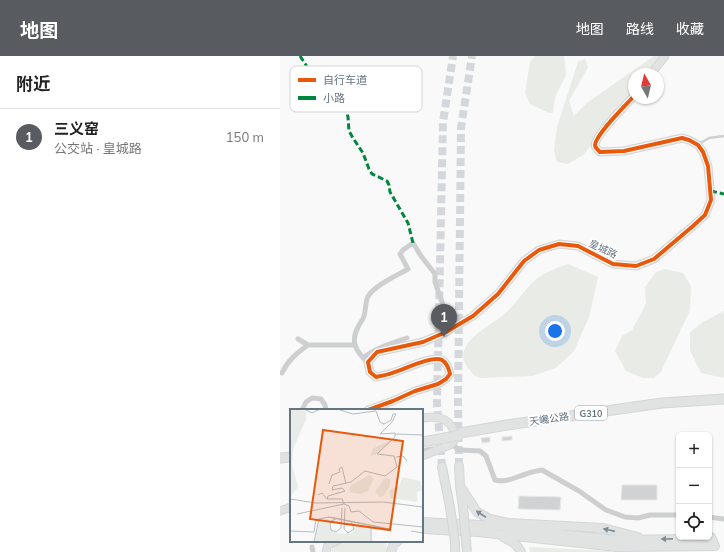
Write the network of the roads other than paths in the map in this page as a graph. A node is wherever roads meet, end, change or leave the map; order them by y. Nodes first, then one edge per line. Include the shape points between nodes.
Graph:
1 (665, 56) edge
2 (656, 68) edge
3 (628, 102) edge
4 (724, 136) edge
5 (698, 145) junction
6 (446, 332) junction
7 (407, 338) dead end
8 (298, 339) dead end
9 (308, 345) junction
10 (355, 345) junction
11 (365, 360) junction
12 (282, 373) dead end
13 (724, 399) edge
14 (724, 402) edge
15 (302, 409) edge
16 (326, 409) edge
17 (371, 409) edge
18 (423, 418) edge
19 (460, 434) junction
20 (423, 441) edge
21 (452, 444) junction
22 (438, 450) junction
23 (423, 451) edge
24 (423, 456) edge
25 (459, 466) tunnel mouth
26 (442, 467) tunnel mouth
27 (460, 486) junction
28 (290, 507) edge
29 (280, 511) edge
30 (676, 515) edge
31 (712, 517) edge
32 (724, 519) edge
33 (423, 522) edge
34 (435, 526) junction
35 (423, 529) edge
36 (423, 532) edge
37 (497, 534) junction
38 (646, 540) junction
39 (334, 542) edge
40 (397, 542) edge
41 (618, 546) edge
42 (326, 552) edge
43 (392, 552) edge
44 (455, 552) edge
45 (467, 552) edge
46 (521, 552) edge

1 - 2 street
3 - 5 street via 597,139 595,144 600,152 624,151 682,138
4 - 5 lane via 709,138
5 - 6 street, 皇城路 via 708,166 711,200 705,215 654,259 636,266 613,264 578,246 559,244 539,250 524,260 498,294 473,316
6 - 10 street via 440,310 443,305 435,274 413,244 400,254 408,269 378,286 368,296 364,318 354,335
6 - 11 street, 皇城路 via 423,342 377,352
7 - 11 street via 370,352
8 - 9 street
9 - 10 street
9 - 12 street via 294,356
10 - 11 street
11 - 17 street via 370,372 376,377 432,359 444,361 450,374 438,384
13 - 19 highway, 天巉公路 / G310 via 662,403
14 - 19 highway, 天巉公路 / G310 via 663,406
15 - 16 street via 312,398 321,399
18 - 21 street via 438,418 451,424 455,433 455,441
19 - 20 highway, 天巉公路 / G310, bridge
21 - 22 street
21 - 30 street via 459,450 480,451 486,456 494,480 514,479 542,470 606,510 625,517
22 - 23 street
22 - 24 street
25 - 27 main road
26 - 44 main road, bridge
38 -> 27 main road via 603,528 508,523 490,519 477,512
27 - 45 main road, bridge
28 - 29 street
31 - 32 street
33 - 34 main road
34 - 35 main road
34 - 36 main road
34 - 37 main road
34 - 41 main road via 500,526
37 - 41 main road
37 - 46 main road via 513,542
38 - 41 main road
41 -> 38 main road via 715,546 711,538
39 - 42 street via 328,544
40 - 43 main road

